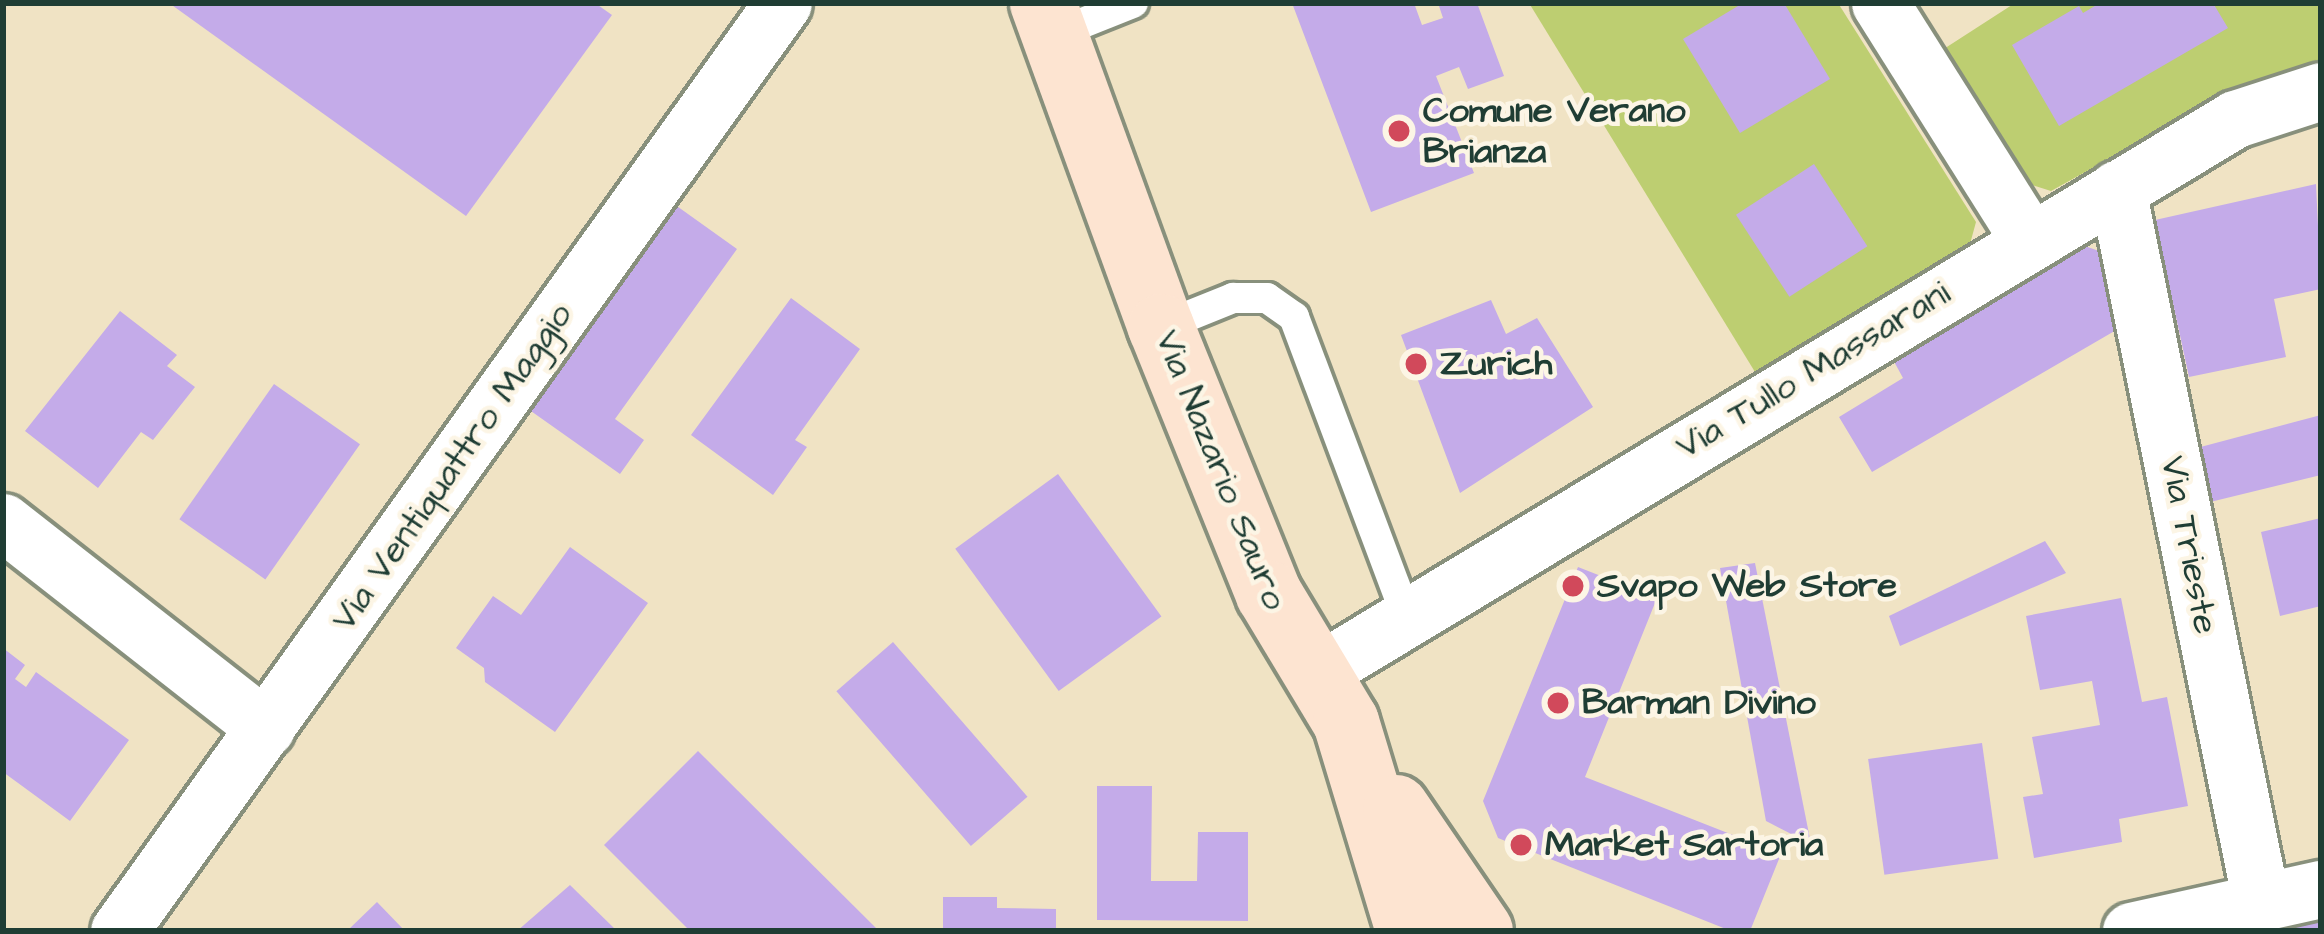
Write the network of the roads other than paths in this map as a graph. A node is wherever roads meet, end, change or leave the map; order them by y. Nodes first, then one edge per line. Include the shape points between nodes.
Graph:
1 (783, 3) edge
2 (1132, 3) edge
3 (1894, 8) edge
4 (1049, 19) edge
5 (2321, 91) edge
6 (2117, 189) junction
7 (2029, 240) junction
8 (1161, 326) junction
9 (3, 522) edge
10 (1406, 615) junction
11 (1331, 698) junction
12 (266, 728) junction
13 (2321, 890) edge
14 (2261, 902) junction
15 (119, 931) edge
16 (1409, 931) edge
17 (1480, 931) edge
18 (2131, 931) edge

1 - 12 street, Via Ventiquattro Maggio
2 - 4 lane
3 - 7 street
4 - 8 main road, Via Nazario Sauro
5 - 6 street, Via Tullo Massarani via 2235,119
6 - 7 street, Via Tullo Massarani
6 - 14 street, Via Trieste
7 - 10 street, Via Tullo Massarani
8 - 10 lane via 1234,298 1267,298 1294,317
8 - 11 main road, Via Nazario Sauro via 1269,594
9 - 12 street
10 - 11 street, Via Tullo Massarani
11 - 16 main road, Via Nazario Sauro
11 - 17 main road via 1418,848
12 - 15 street, Via Ventiquattro Maggio
13 - 14 street
14 - 18 street

